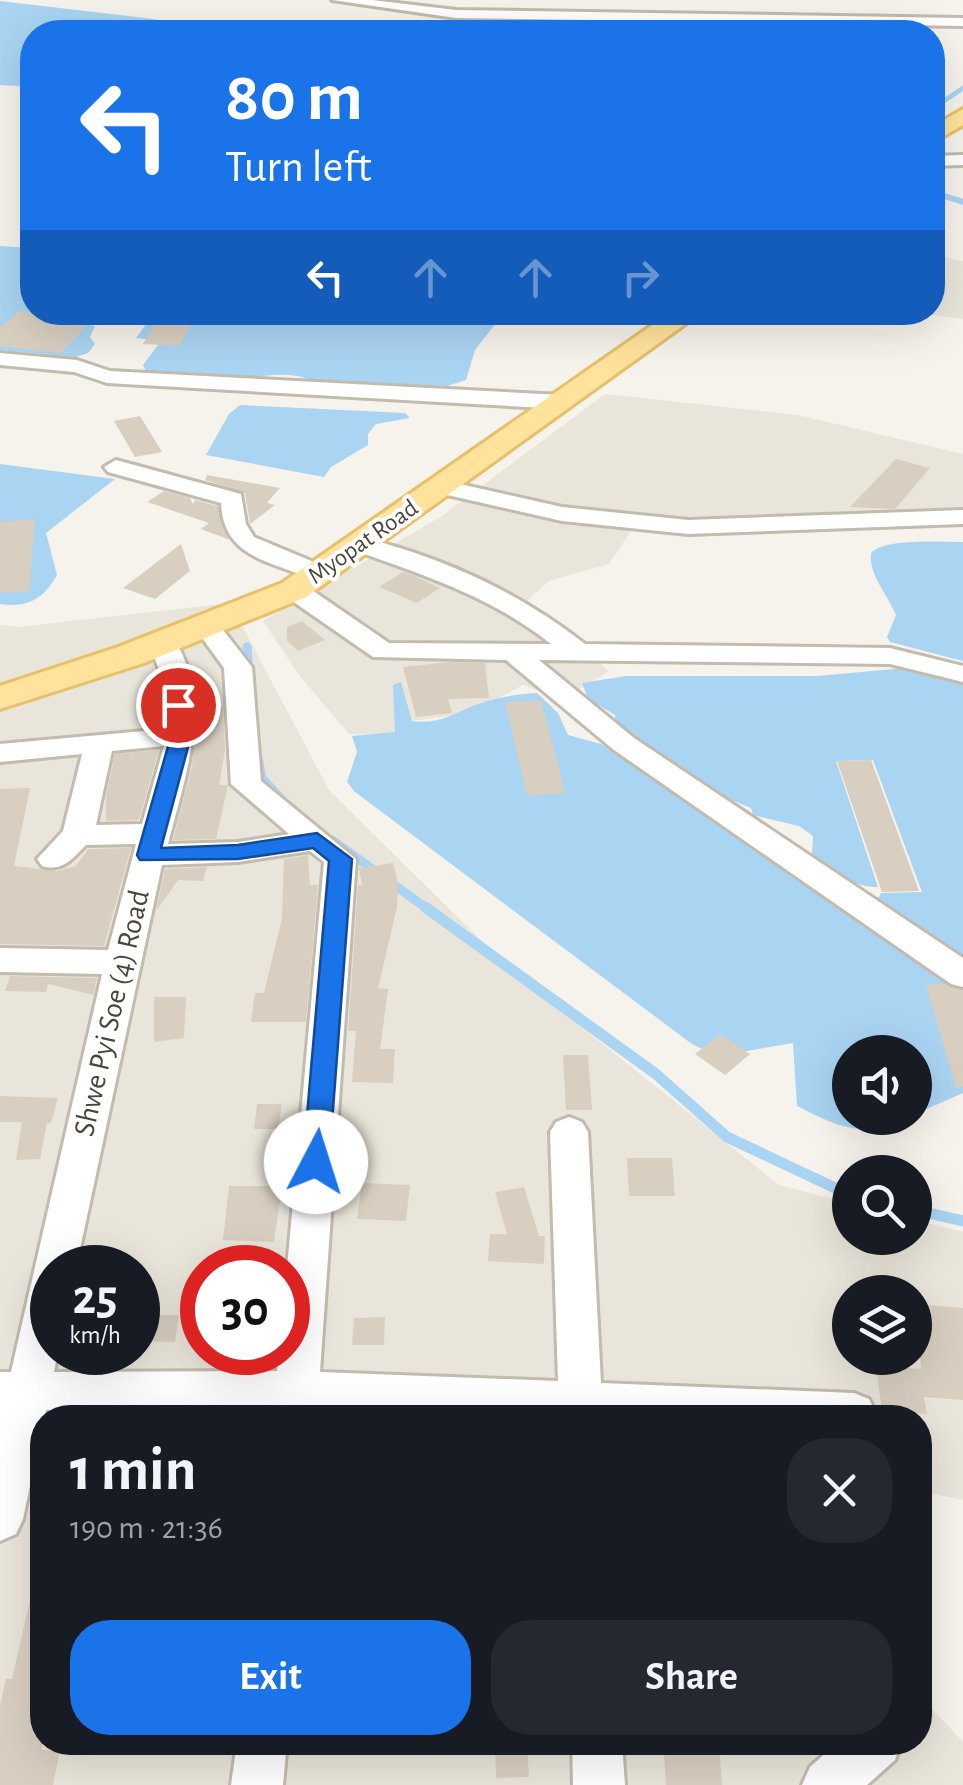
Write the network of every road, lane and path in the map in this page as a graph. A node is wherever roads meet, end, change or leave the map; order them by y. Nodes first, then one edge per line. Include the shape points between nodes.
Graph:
1 (339, 0) edge
2 (836, 20) edge
3 (671, 325) edge
4 (0, 359) edge
5 (562, 402) junction
6 (116, 467) dead end
7 (442, 487) junction
8 (963, 517) edge
9 (360, 544) junction
10 (306, 582) junction
11 (206, 627) junction
12 (163, 643) junction
13 (576, 651) junction
14 (512, 652) junction
15 (963, 674) edge
16 (0, 698) edge
17 (181, 736) junction
18 (99, 744) junction
19 (0, 753) edge
20 (78, 836) junction
21 (317, 840) junction
22 (150, 845) junction
23 (53, 859) dead end
24 (0, 960) edge
25 (122, 962) junction
26 (963, 975) edge
27 (569, 1132) dead end
28 (61, 1245) edge
29 (30, 1346) edge
30 (14, 1392) edge
31 (296, 1404) edge
32 (353, 1405) edge
33 (581, 1405) edge
34 (0, 1519) edge
35 (261, 1755) edge
36 (598, 1755) edge
37 (862, 1755) edge
38 (258, 1785) edge
39 (599, 1785) edge
40 (828, 1785) edge

1 - 2 street via 456,14
3 - 5 main road, Myopat Road
4 - 5 street via 77,366 107,377
5 - 7 main road, Myopat Road
6 - 10 street via 233,499 234,524 245,542
7 - 8 street via 562,514 688,527
7 - 9 main road, Myopat Road
9 - 10 main road, Myopat Road
9 - 13 street via 479,586
10 - 11 main road, Myopat Road
10 - 14 street via 383,651
11 - 12 main road, Myopat Road
11 - 21 street via 238,667 246,784
12 - 16 main road, Myopat Road
12 - 17 street, Shwe Pyi Soe (4) Road via 175,675
13 - 14 street
13 - 15 street via 890,656
14 - 26 street via 624,744
17 - 18 street
17 - 22 street, Shwe Pyi Soe (4) Road
18 - 19 street
18 - 20 street
20 - 22 street
20 - 23 street
21 - 22 street via 238,852
21 - 31 street via 340,859
22 - 25 street, Shwe Pyi Soe (4) Road
24 - 25 street
25 - 28 street, Shwe Pyi Soe (4) Road
27 - 33 street
29 - 30 street
30 - 31 street
30 - 34 street
31 - 32 street
35 - 38 street
36 - 39 street
37 - 40 street

